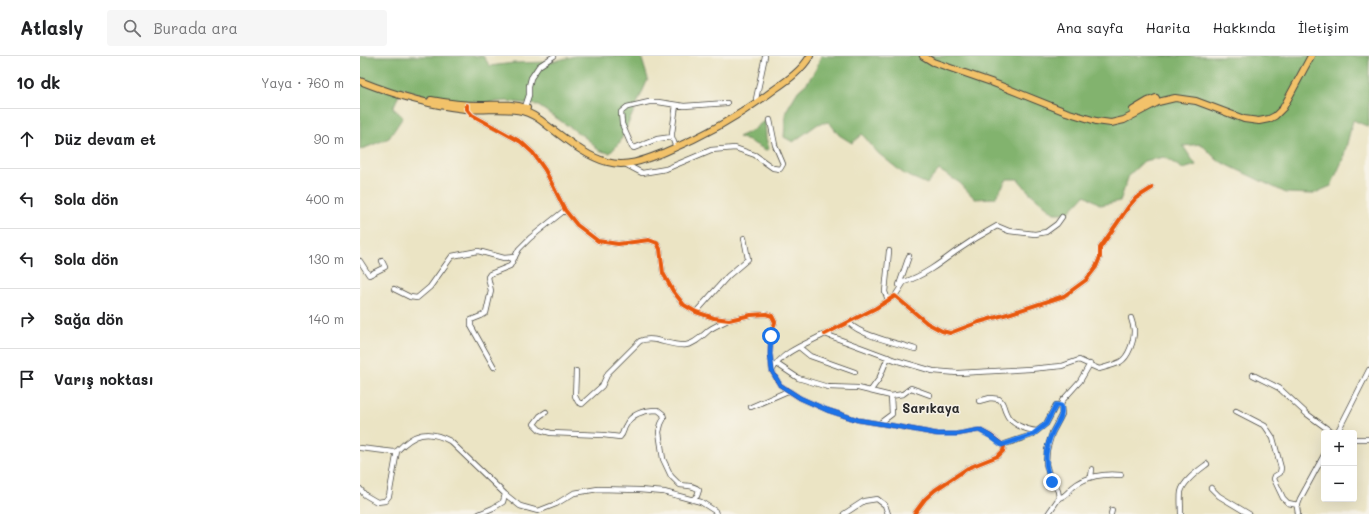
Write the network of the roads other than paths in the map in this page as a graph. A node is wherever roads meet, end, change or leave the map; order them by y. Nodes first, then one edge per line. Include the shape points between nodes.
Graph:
1 (554, 56) edge
2 (765, 56) edge
3 (806, 56) edge
4 (810, 56) edge
5 (923, 56) edge
6 (930, 56) edge
7 (1306, 56) edge
8 (1310, 56) edge
9 (360, 77) edge
10 (360, 81) edge
11 (756, 99) junction
12 (727, 103) dead end
13 (676, 105) junction
14 (467, 107) junction
15 (524, 109) junction
16 (770, 120) dead end
17 (672, 137) junction
18 (675, 145) junction
19 (624, 164) junction
20 (1152, 188) dead end
21 (565, 210) junction
22 (1062, 217) dead end
23 (744, 238) dead end
24 (889, 251) dead end
25 (909, 256) dead end
26 (515, 257) junction
27 (360, 261) edge
28 (382, 261) dead end
29 (394, 289) dead end
30 (895, 296) junction
31 (888, 300) junction
32 (696, 312) junction
33 (1131, 318) dead end
34 (729, 320) junction
35 (850, 323) junction
36 (825, 334) junction
37 (799, 347) junction
38 (915, 349) dead end
39 (888, 357) junction
40 (777, 364) junction
41 (1090, 364) junction
42 (494, 367) dead end
43 (1369, 370) edge
44 (576, 371) dead end
45 (772, 371) junction
46 (855, 372) dead end
47 (1253, 375) dead end
48 (870, 390) junction
49 (788, 391) junction
50 (930, 395) dead end
51 (891, 396) junction
52 (979, 401) dead end
53 (1061, 406) junction
54 (751, 407) dead end
55 (1236, 411) dead end
56 (546, 412) dead end
57 (880, 423) junction
58 (1329, 430) edge
59 (1339, 430) edge
60 (1037, 431) junction
61 (1357, 439) edge
62 (1369, 439) edge
63 (1002, 445) junction
64 (360, 448) edge
65 (397, 451) junction
66 (1321, 461) edge
67 (1207, 464) dead end
68 (1092, 469) dead end
69 (1121, 475) dead end
70 (1091, 477) junction
71 (1211, 488) dead end
72 (360, 489) edge
73 (505, 494) junction
74 (1059, 498) junction
75 (692, 500) junction
76 (1298, 505) junction
77 (538, 513) edge
78 (847, 513) edge
79 (479, 514) edge
80 (716, 514) edge
81 (888, 514) edge
82 (914, 514) edge
83 (1048, 514) edge
84 (1181, 514) edge
85 (1249, 514) edge
86 (1298, 514) edge

1 - 15 street via 539,66 531,78
2 - 11 street
3 - 11 main road via 796,69
4 - 19 main road via 790,78 722,125 648,159
5 - 8 main road via 1066,112 1111,123 1124,120 1158,102 1175,98 1196,101 1252,120 1269,119 1283,108
6 - 7 main road via 1061,106 1097,118 1113,120 1148,101 1175,95 1206,101 1248,116 1269,115 1280,106
9 - 14 main road via 411,96
10 - 14 main road via 424,103
11 - 18 main road via 724,120
12 - 13 street
13 - 17 street
13 - 17 street via 649,102 627,107 621,112 622,124 634,148 657,139
14 - 15 main road
14 - 21 street via 472,115 521,142 533,153 545,170
15 - 18 main road via 542,116 584,147 605,158 631,160
15 - 19 main road via 592,156 613,164
16 - 19 street via 774,145 783,164 780,169 774,168 755,155 735,148 710,150 666,169 642,172
17 - 18 street
20 - 30 street via 1129,206 1100,248 1096,267 1086,280 1064,296 950,333 926,322
21 - 26 street via 530,238
21 - 32 street via 598,241 618,244 649,240 657,243 663,273 684,305
22 - 30 street via 1046,232 1035,234 1009,231 997,226 977,237 941,264 917,278 904,282
23 - 32 street via 748,259 728,276
24 - 31 street via 885,292
25 - 30 street
26 - 29 street via 504,258 478,251 452,256 430,287 417,298
26 - 42 street via 510,266 490,274 488,277 491,291 486,313 471,320 471,326
27 - 28 street via 369,275 385,267
30 - 31 street
31 - 35 street
32 - 34 street
33 - 41 street via 1133,336 1121,362 1099,369
34 - 44 street via 687,345 647,338 640,341 608,373 602,386 582,404 575,396
34 - 45 street via 751,315 772,316 775,322 771,336
35 - 36 street
35 - 38 street via 873,335
36 - 37 street
36 - 39 street
37 - 40 street via 784,355
37 - 46 street via 810,356
39 - 41 street via 933,371 958,373 1062,366 1079,360
39 - 48 street via 879,379
40 - 45 street
40 - 48 street via 798,378 810,382 828,387
41 - 53 street via 1080,381 1062,401
43 - 59 street
45 - 49 street via 780,385
47 - 58 street via 1279,388
48 - 51 street
49 - 54 street
49 - 57 street via 827,410 858,420
50 - 51 street via 911,388 903,394
51 - 57 street via 892,414
52 - 60 street via 999,399 1004,405 1006,415 1015,424 1029,431
53 - 60 street via 1056,405 1046,424
53 - 74 street via 1062,414 1052,433 1046,464
55 - 76 street via 1265,426 1282,468 1274,479 1283,498 1288,503
56 - 75 street via 534,424 540,430 559,434 620,437 634,416 641,412 658,410 664,418 659,432 663,459 671,476 680,485 696,487 699,490
57 - 63 street via 938,434 979,430
60 - 63 street via 1026,438
61 - 62 street
63 - 82 street via 1003,451 998,456 968,468 935,490 925,498
64 - 65 street
65 - 72 street via 390,496 385,501 377,502
65 - 73 street via 415,436 424,434 442,437 450,441
66 - 76 street
67 - 84 street via 1190,478 1181,490
68 - 70 street
69 - 70 street
70 - 74 street via 1072,487 1066,496
71 - 85 street via 1219,496
73 - 77 street via 520,506
73 - 79 street via 503,502
74 - 83 street
75 - 77 street via 664,492 598,489 574,493
75 - 80 street via 705,505
76 - 86 street
78 - 81 street via 864,501 877,499 885,505

